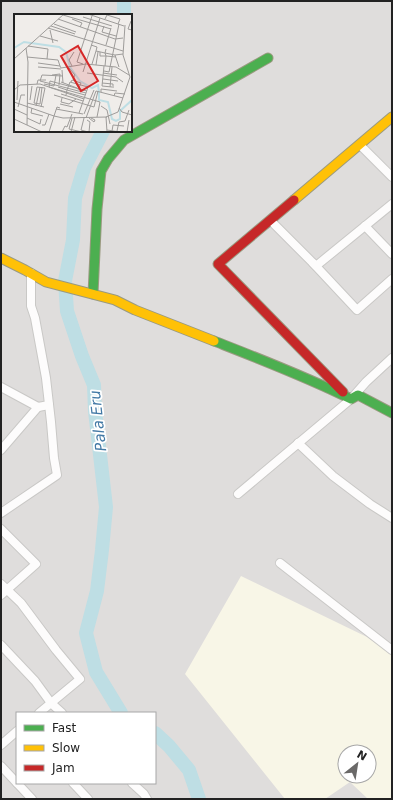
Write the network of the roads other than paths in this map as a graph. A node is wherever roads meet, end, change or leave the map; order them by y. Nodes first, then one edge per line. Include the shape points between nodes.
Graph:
1 (268, 58) dead end
2 (392, 117) edge
3 (360, 145) junction
4 (392, 177) edge
5 (392, 204) edge
6 (270, 220) junction
7 (365, 226) junction
8 (392, 254) edge
9 (1, 258) edge
10 (312, 262) junction
11 (31, 273) junction
12 (392, 279) edge
13 (93, 294) junction
14 (392, 358) edge
15 (1, 387) edge
16 (351, 399) junction
17 (49, 405) junction
18 (38, 406) junction
19 (392, 414) edge
20 (298, 443) junction
21 (1, 450) edge
22 (238, 494) dead end
23 (1, 513) edge
24 (392, 518) edge
25 (1, 529) edge
26 (280, 563) dead end
27 (3, 590) edge
28 (1, 645) edge
29 (392, 650) edge
30 (51, 703) junction
31 (40, 712) edge
32 (61, 712) edge
33 (16, 732) edge
34 (1, 745) edge
35 (1, 766) edge
36 (16, 782) edge
37 (18, 784) edge
38 (74, 784) edge
39 (133, 784) edge
40 (32, 799) edge
41 (88, 799) edge
42 (147, 799) edge

1 - 13 street via 124,140 108,159 101,171
2 - 3 street
3 - 4 street
3 - 6 street
5 - 7 street
6 - 10 street
6 - 16 street via 218,264
7 - 8 street
7 - 10 street via 316,266
9 - 11 street
10 - 12 street via 357,310
11 - 13 street via 46,282
11 - 17 street via 31,306
13 - 16 street via 115,300 278,366
14 - 16 street
15 - 18 street
16 - 19 street via 358,395
16 - 20 street
17 - 18 street
17 - 23 street via 57,476
18 - 21 street
20 - 22 street
20 - 24 street via 333,476
25 - 27 street via 36,564
26 - 29 street
27 - 30 street via 21,603 80,679
28 - 30 street via 35,681
30 - 31 street
30 - 32 street
33 - 34 street
35 - 36 street
37 - 40 street
38 - 41 street
39 - 42 street

